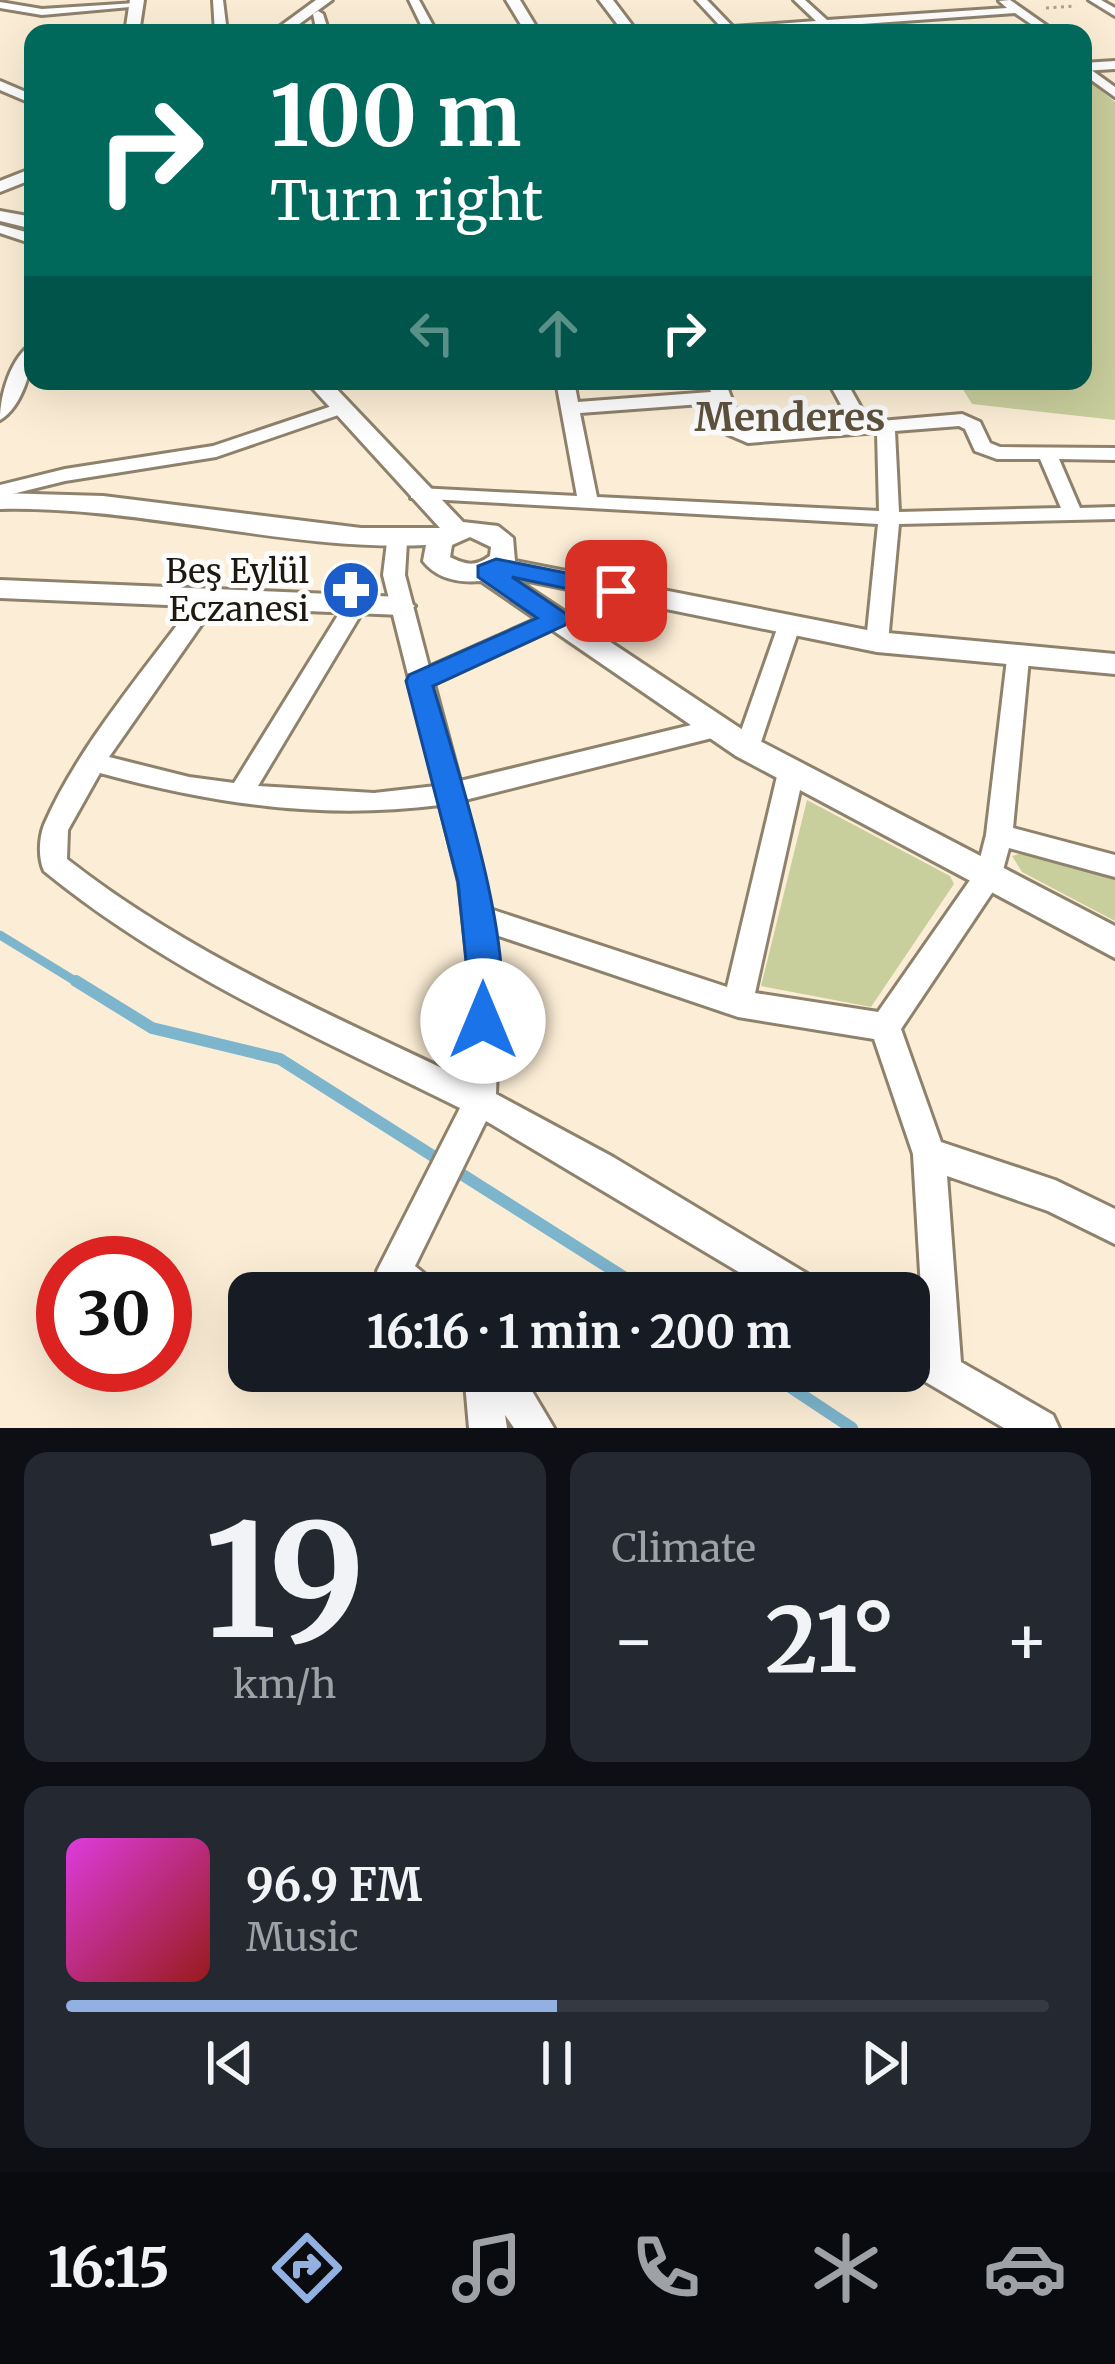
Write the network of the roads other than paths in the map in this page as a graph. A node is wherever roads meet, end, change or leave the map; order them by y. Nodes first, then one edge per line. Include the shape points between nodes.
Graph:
1 (338, 0) edge
2 (606, 0) edge
3 (701, 0) edge
4 (799, 0) edge
5 (891, 0) edge
6 (1002, 0) edge
7 (1097, 2) edge
8 (136, 3) edge
9 (0, 5) edge
10 (319, 5) edge
11 (1017, 10) junction
12 (1115, 13) edge
13 (914, 17) junction
14 (291, 24) edge
15 (624, 24) edge
16 (724, 24) edge
17 (826, 24) edge
18 (861, 24) edge
19 (923, 24) edge
20 (1038, 24) edge
21 (24, 368) edge
22 (325, 390) edge
23 (567, 390) edge
24 (711, 390) edge
25 (719, 390) edge
26 (844, 390) edge
27 (341, 408) junction
28 (570, 408) junction
29 (0, 414) edge
30 (875, 428) junction
31 (1048, 453) junction
32 (1115, 454) edge
33 (0, 491) edge
34 (418, 494) junction
35 (0, 501) edge
36 (588, 502) junction
37 (1115, 513) edge
38 (1074, 516) junction
39 (890, 518) junction
40 (452, 533) junction
41 (397, 542) junction
42 (496, 561) junction
43 (442, 567) junction
44 (0, 589) edge
45 (209, 598) junction
46 (356, 604) junction
47 (401, 606) junction
48 (556, 619) junction
49 (789, 626) junction
50 (877, 642) junction
51 (1018, 658) junction
52 (1115, 664) edge
53 (419, 681) junction
54 (716, 728) junction
55 (747, 748) junction
56 (93, 762) junction
57 (791, 772) junction
58 (240, 794) junction
59 (448, 794) junction
60 (999, 835) junction
61 (1115, 866) edge
62 (990, 873) junction
63 (478, 917) junction
64 (1115, 943) edge
65 (738, 1004) junction
66 (885, 1028) junction
67 (475, 1111) junction
68 (929, 1154) junction
69 (1115, 1227) edge
70 (411, 1272) edge
71 (769, 1272) edge
72 (930, 1365) edge
73 (944, 1373) junction
74 (484, 1392) edge
75 (512, 1392) edge
76 (488, 1428) edge
77 (535, 1428) edge
78 (1040, 1428) edge

1 - 10 street
2 - 15 street
3 - 16 street
4 - 17 street
5 - 13 street
6 - 11 street
7 - 12 street
8 - 9 street via 42,12
10 - 14 street
11 - 13 street
11 - 20 street
13 - 18 street
13 - 19 street
21 - 29 street
22 - 27 street
23 - 28 street
24 - 28 street
25 - 30 street via 734,430 748,437
26 - 30 street
27 - 33 street via 216,451
27 - 34 street
28 - 36 street
30 - 31 street via 962,420 997,453
30 - 39 street
31 - 32 street
31 - 38 street
34 - 36 street
34 - 40 street
35 - 41 street via 139,506
36 - 39 street
37 - 38 street
38 - 39 street
39 - 50 street
40 - 41 street
40 - 42 street via 489,532
40 - 43 street via 435,547
41 - 43 street
41 - 47 street
42 - 43 street via 462,574
42 - 48 street
42 - 49 street
44 - 45 street
45 - 46 street
45 - 56 street
46 - 47 street
46 - 58 street
47 - 53 street
48 - 53 street
48 - 54 street
49 - 50 street
49 - 55 street
50 - 51 street
51 - 52 street
51 - 60 street
53 - 59 street
54 - 55 street
54 - 59 street
55 - 57 street
56 - 58 street
56 - 67 street via 55,830 53,863 104,908
57 - 62 street
57 - 65 street
58 - 59 street via 374,803
59 - 63 street
60 - 61 street
60 - 62 street
62 - 64 street
62 - 66 street
63 - 65 street
63 - 67 street via 485,981
65 - 66 street
66 - 68 street
67 - 70 street
67 - 71 street
68 - 69 street via 1055,1196
68 - 73 street
72 - 73 street
73 - 78 street
74 - 76 street
75 - 77 street

